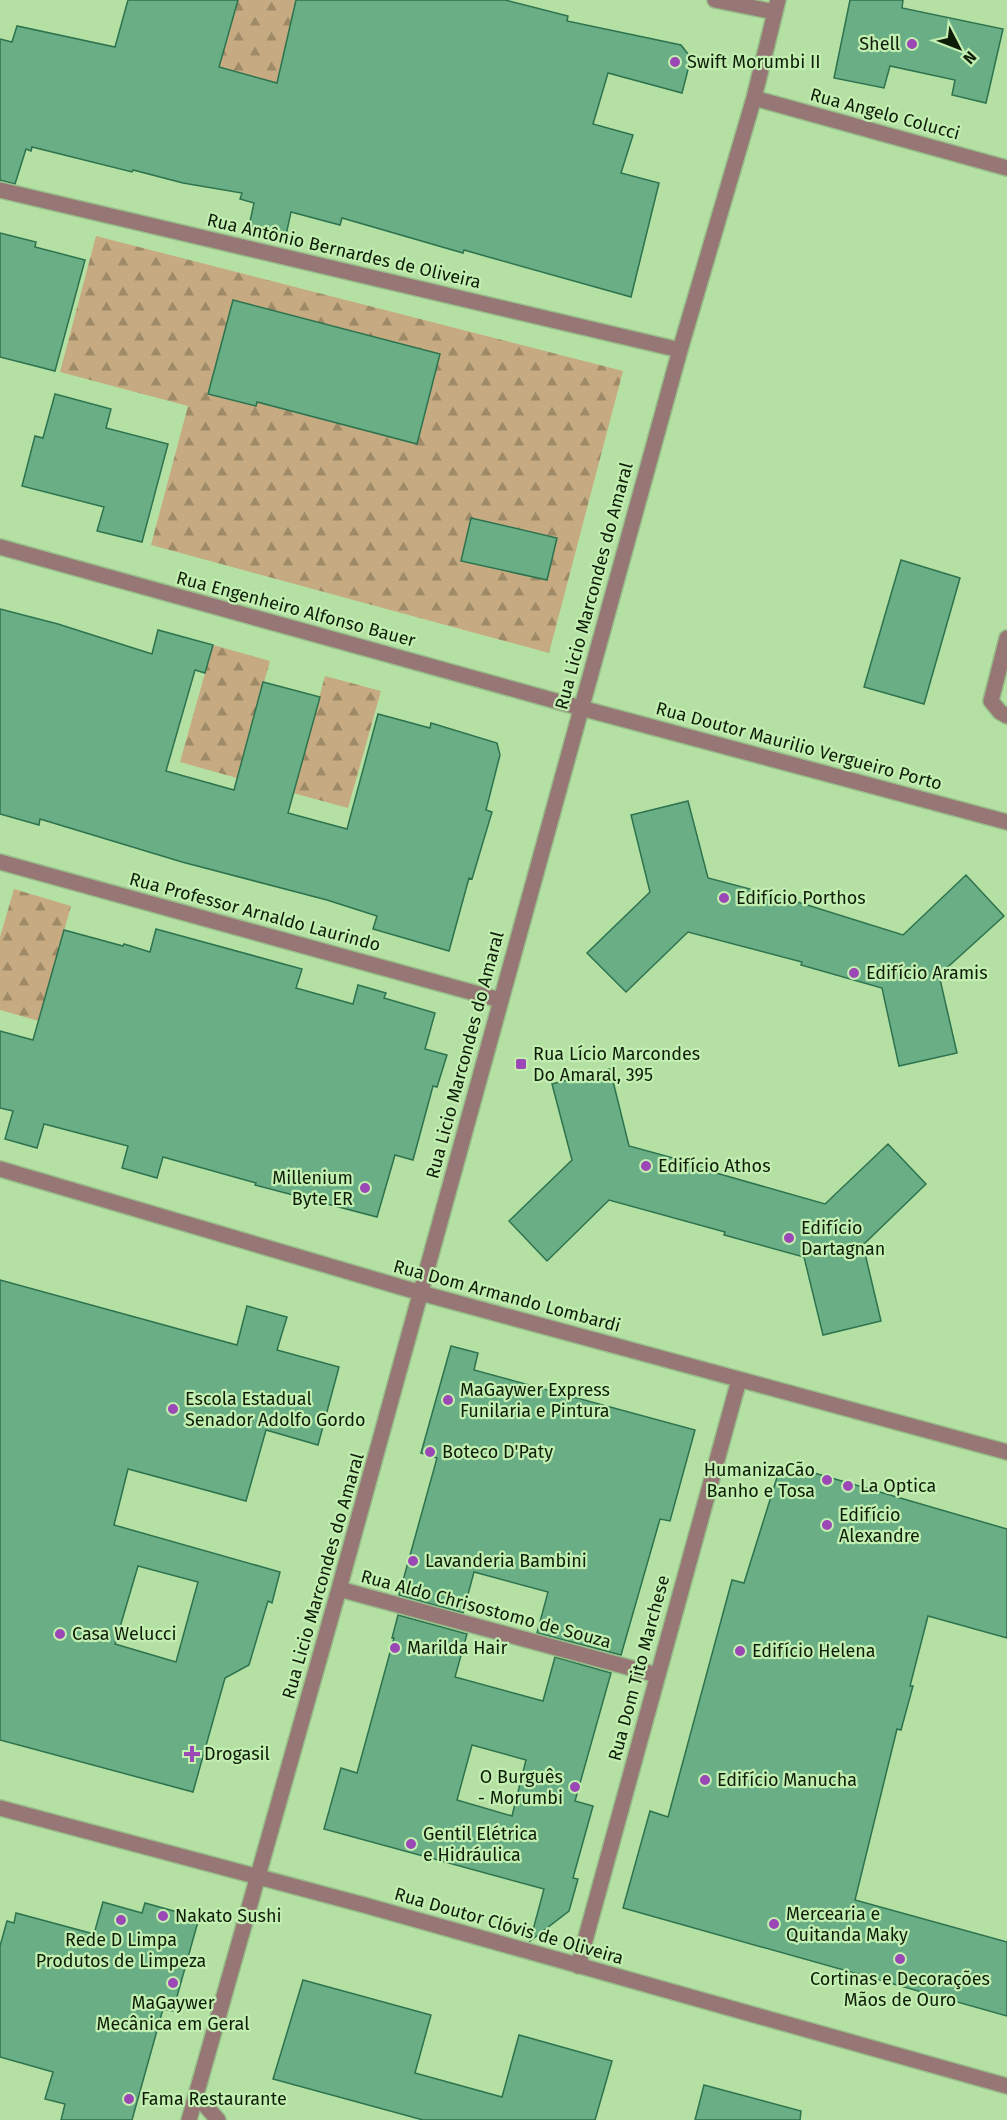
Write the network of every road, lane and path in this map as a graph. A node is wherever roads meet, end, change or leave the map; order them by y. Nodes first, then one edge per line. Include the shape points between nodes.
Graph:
1 (715, 0) edge
2 (777, 6) edge
3 (753, 98) junction
4 (1007, 168) edge
5 (0, 190) edge
6 (680, 350) junction
7 (0, 547) edge
8 (1007, 638) edge
9 (581, 708) junction
10 (1007, 716) edge
11 (1007, 822) edge
12 (0, 862) edge
13 (500, 1000) junction
14 (0, 1169) edge
15 (421, 1293) junction
16 (739, 1380) junction
17 (1007, 1452) edge
18 (339, 1589) junction
19 (657, 1675) junction
20 (0, 1808) edge
21 (258, 1877) junction
22 (578, 1966) junction
23 (1007, 2086) edge
24 (196, 2095) junction
25 (189, 2120) edge
26 (218, 2120) edge

1 - 2 street
2 - 3 street, Rua Licio Marcondes do Amaral
3 - 4 street, Rua Angelo Colucci
3 - 6 street, Rua Licio Marcondes do Amaral
5 - 6 street, Rua Antônio Bernardes de Oliveira
6 - 9 street, Rua Licio Marcondes do Amaral
7 - 9 street, Rua Engenheiro Alfonso Bauer
8 - 10 street via 991,701
9 - 11 street, Rua Doutor Maurilio Vergueiro Porto
9 - 13 street, Rua Licio Marcondes do Amaral
12 - 13 street, Rua Professor Arnaldo Laurindo
13 - 15 street, Rua Licio Marcondes do Amaral
14 - 15 street, Rua Dom Armando Lombardi
15 - 16 street, Rua Dom Armando Lombardi
15 - 18 street, Rua Licio Marcondes do Amaral
16 - 17 street, Rua Dom Armando Lombardi
16 - 19 street, Rua Dom Tito Marchese
18 - 19 street, Rua Aldo Chrisostomo de Souza
18 - 21 street, Rua Licio Marcondes do Amaral
19 - 22 street, Rua Dom Tito Marchese
20 - 21 street, Rua Doutor Clóvis de Oliveira
21 - 22 street, Rua Doutor Clóvis de Oliveira
21 - 24 street, Rua Licio Marcondes do Amaral
22 - 23 street, Rua Doutor Clóvis de Oliveira
24 - 25 street, Rua Licio Marcondes do Amaral
24 - 26 street

